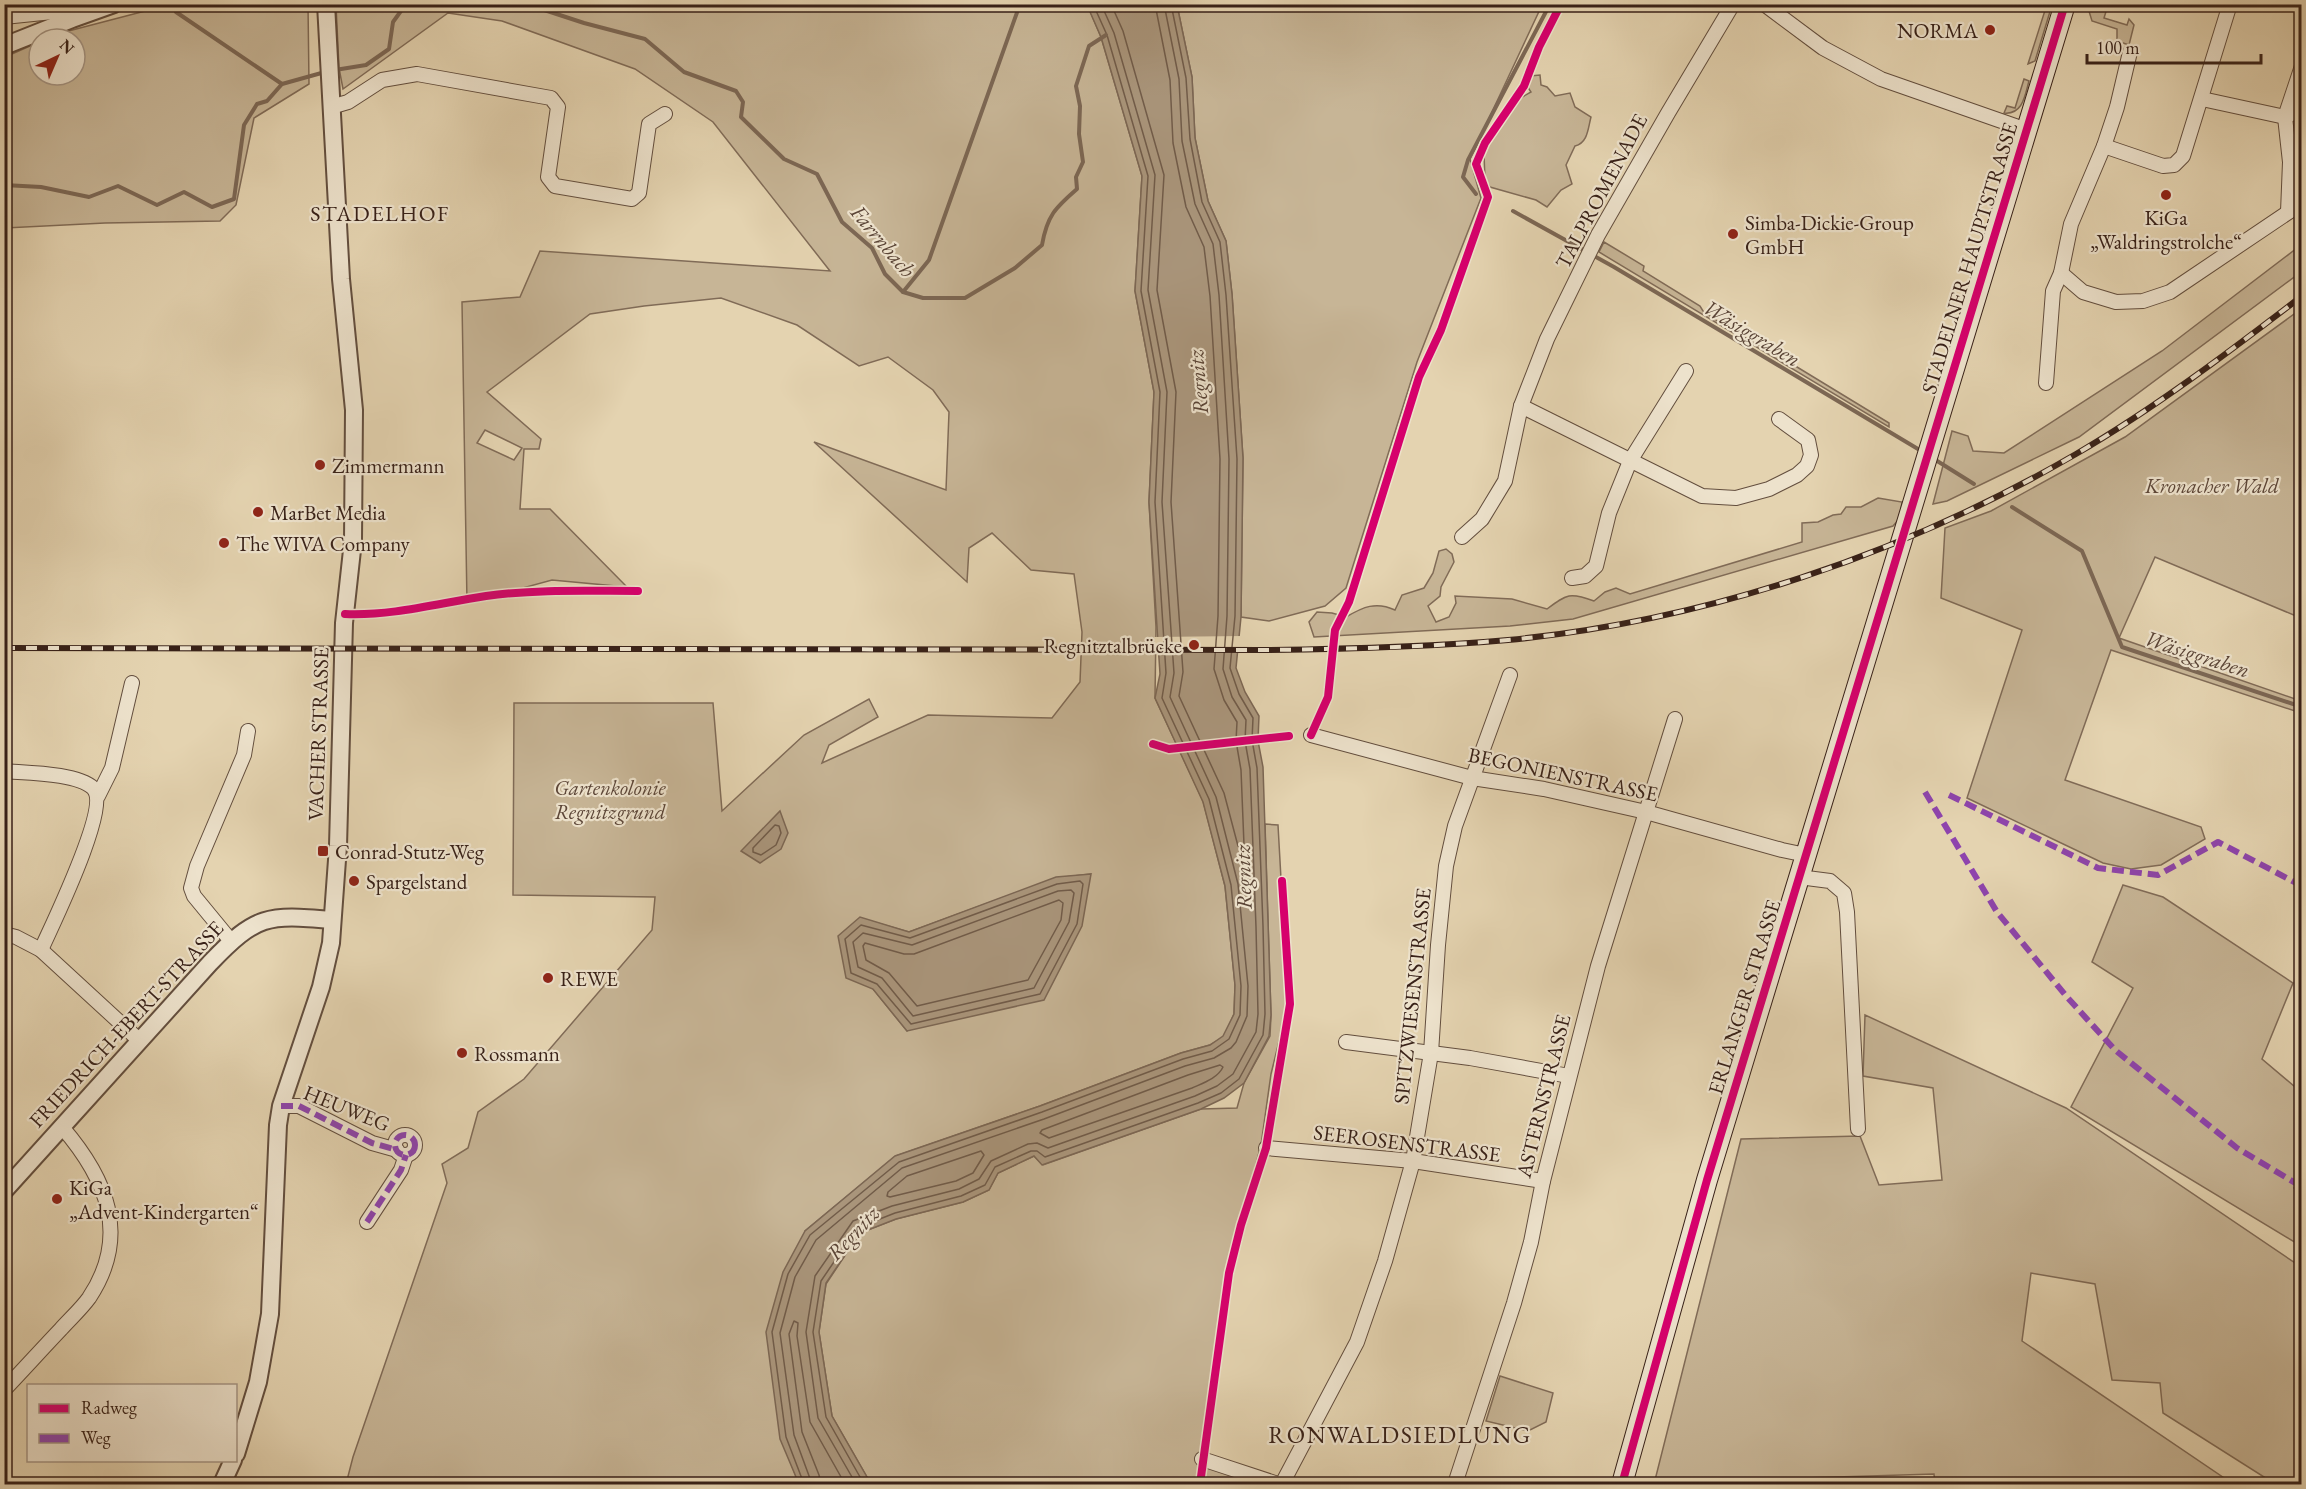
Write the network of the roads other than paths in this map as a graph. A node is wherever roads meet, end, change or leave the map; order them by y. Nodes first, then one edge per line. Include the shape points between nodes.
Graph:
1 (114, 4) edge
2 (326, 4) edge
3 (1733, 4) edge
4 (1764, 4) edge
5 (1790, 4) edge
6 (2065, 4) edge
7 (2230, 4) edge
8 (4, 17) edge
9 (72, 19) junction
10 (1785, 20) junction
11 (4, 46) edge
12 (2130, 52) dead end
13 (2301, 66) edge
14 (2202, 99) junction
15 (331, 107) junction
16 (2301, 112) edge
17 (665, 114) dead end
18 (2285, 117) junction
19 (2027, 130) junction
20 (2104, 146) junction
21 (2301, 204) edge
22 (2288, 212) junction
23 (2061, 273) junction
24 (1686, 371) dead end
25 (2046, 383) dead end
26 (1521, 406) junction
27 (1779, 419) dead end
28 (1630, 461) junction
29 (1907, 522) joint
30 (1462, 537) dead end
31 (1572, 578) dead end
32 (1510, 675) dead end
33 (132, 683) dead end
34 (1675, 718) dead end
35 (248, 731) dead end
36 (1311, 735) dead end
37 (4, 771) edge
38 (1472, 778) junction
39 (98, 796) junction
40 (1646, 812) junction
41 (1806, 855) junction
42 (1799, 877) junction
43 (332, 920) junction
44 (4, 934) edge
45 (231, 941) junction
46 (41, 950) junction
47 (140, 1041) junction
48 (1346, 1042) dead end
49 (1431, 1053) junction
50 (1569, 1076) junction
51 (281, 1107) junction
52 (62, 1126) junction
53 (1858, 1129) dead end
54 (1266, 1148) dead end
55 (1413, 1161) junction
56 (1543, 1182) junction
57 (4, 1191) edge
58 (367, 1222) dead end
59 (4, 1390) edge
60 (237, 1451) edge
61 (1202, 1459) dead end
62 (233, 1462) edge
63 (222, 1485) edge
64 (1280, 1485) edge
65 (1455, 1485) edge
66 (1622, 1485) edge

1 - 9 street
2 - 15 street, VACHER STRASSE
3 - 26 street, TALPROMENADE via 1600,233 1547,339
4 - 10 street
5 - 10 street
6 - 19 main road, STADELNER HAUPTSTRASSE
7 - 14 street
8 - 9 street via 62,11
9 - 11 street
10 - 19 street via 1823,48 1881,79
12 - 20 street
13 - 18 street
14 - 18 street
14 - 20 street via 2183,156 2174,165 2163,166
15 - 17 street via 348,102 382,80 417,74 551,98 558,106 548,177 555,186 632,199 639,193 649,124
15 - 43 street, VACHER STRASSE via 355,447
16 - 18 street
18 - 22 street via 2290,162
19 - 29 main road, STADELNER HAUPTSTRASSE
20 - 23 street via 2071,224
21 - 22 street
22 - 23 street via 2170,292 2143,301 2116,302 2083,292
23 - 25 street via 2054,291
24 - 28 street
26 - 28 street
26 - 30 street, TALPROMENADE via 1505,482 1482,519
27 - 28 street via 1808,440 1811,456 1797,475 1769,489 1736,498 1702,495
28 - 31 street via 1609,513 1596,566 1585,576
29 - 41 main road, ERLANGER STRASSE
32 - 38 street, SPITZWIESENSTRASSE
33 - 39 street via 112,768
34 - 40 street, ASTERNSTRASSE
35 - 45 street via 244,755 191,888
36 - 38 street, BEGONIENSTRASSE
37 - 39 street via 68,778 83,782
38 - 40 street, BEGONIENSTRASSE via 1544,789
38 - 49 street, SPITZWIESENSTRASSE via 1446,866
39 - 46 street via 79,863
40 - 41 street, BEGONIENSTRASSE
40 - 50 street, ASTERNSTRASSE
41 - 42 main road, ERLANGER STRASSE
42 - 53 street, ERLANGER STRASSE via 1830,881 1844,893
42 - 66 main road, ERLANGER STRASSE via 1674,1291
43 - 45 street, FRIEDRICH-EBERT-STRASSE via 272,918 251,926
43 - 51 street, VACHER STRASSE via 321,987
44 - 46 street
45 - 47 street, FRIEDRICH-EBERT-STRASSE
46 - 47 street
47 - 52 street, FRIEDRICH-EBERT-STRASSE
48 - 49 street
49 - 50 street
49 - 55 street, SPITZWIESENSTRASSE
50 - 56 street, ASTERNSTRASSE
51 - 58 street, HEUWEG via 300,1106 372,1143 401,1153 401,1170
51 - 60 street, VACHER STRASSE via 270,1314 258,1382
52 - 57 street, FRIEDRICH-EBERT-STRASSE
52 - 59 street via 83,1151 103,1191 110,1235 106,1266 88,1299
54 - 55 street, SEEROSENSTRASSE
55 - 56 street, SEEROSENSTRASSE
55 - 64 street, SPITZWIESENSTRASSE via 1357,1342
56 - 65 street, ASTERNSTRASSE via 1514,1303
61 - 64 street, SPITZWIESENSTRASSE
62 - 63 street

